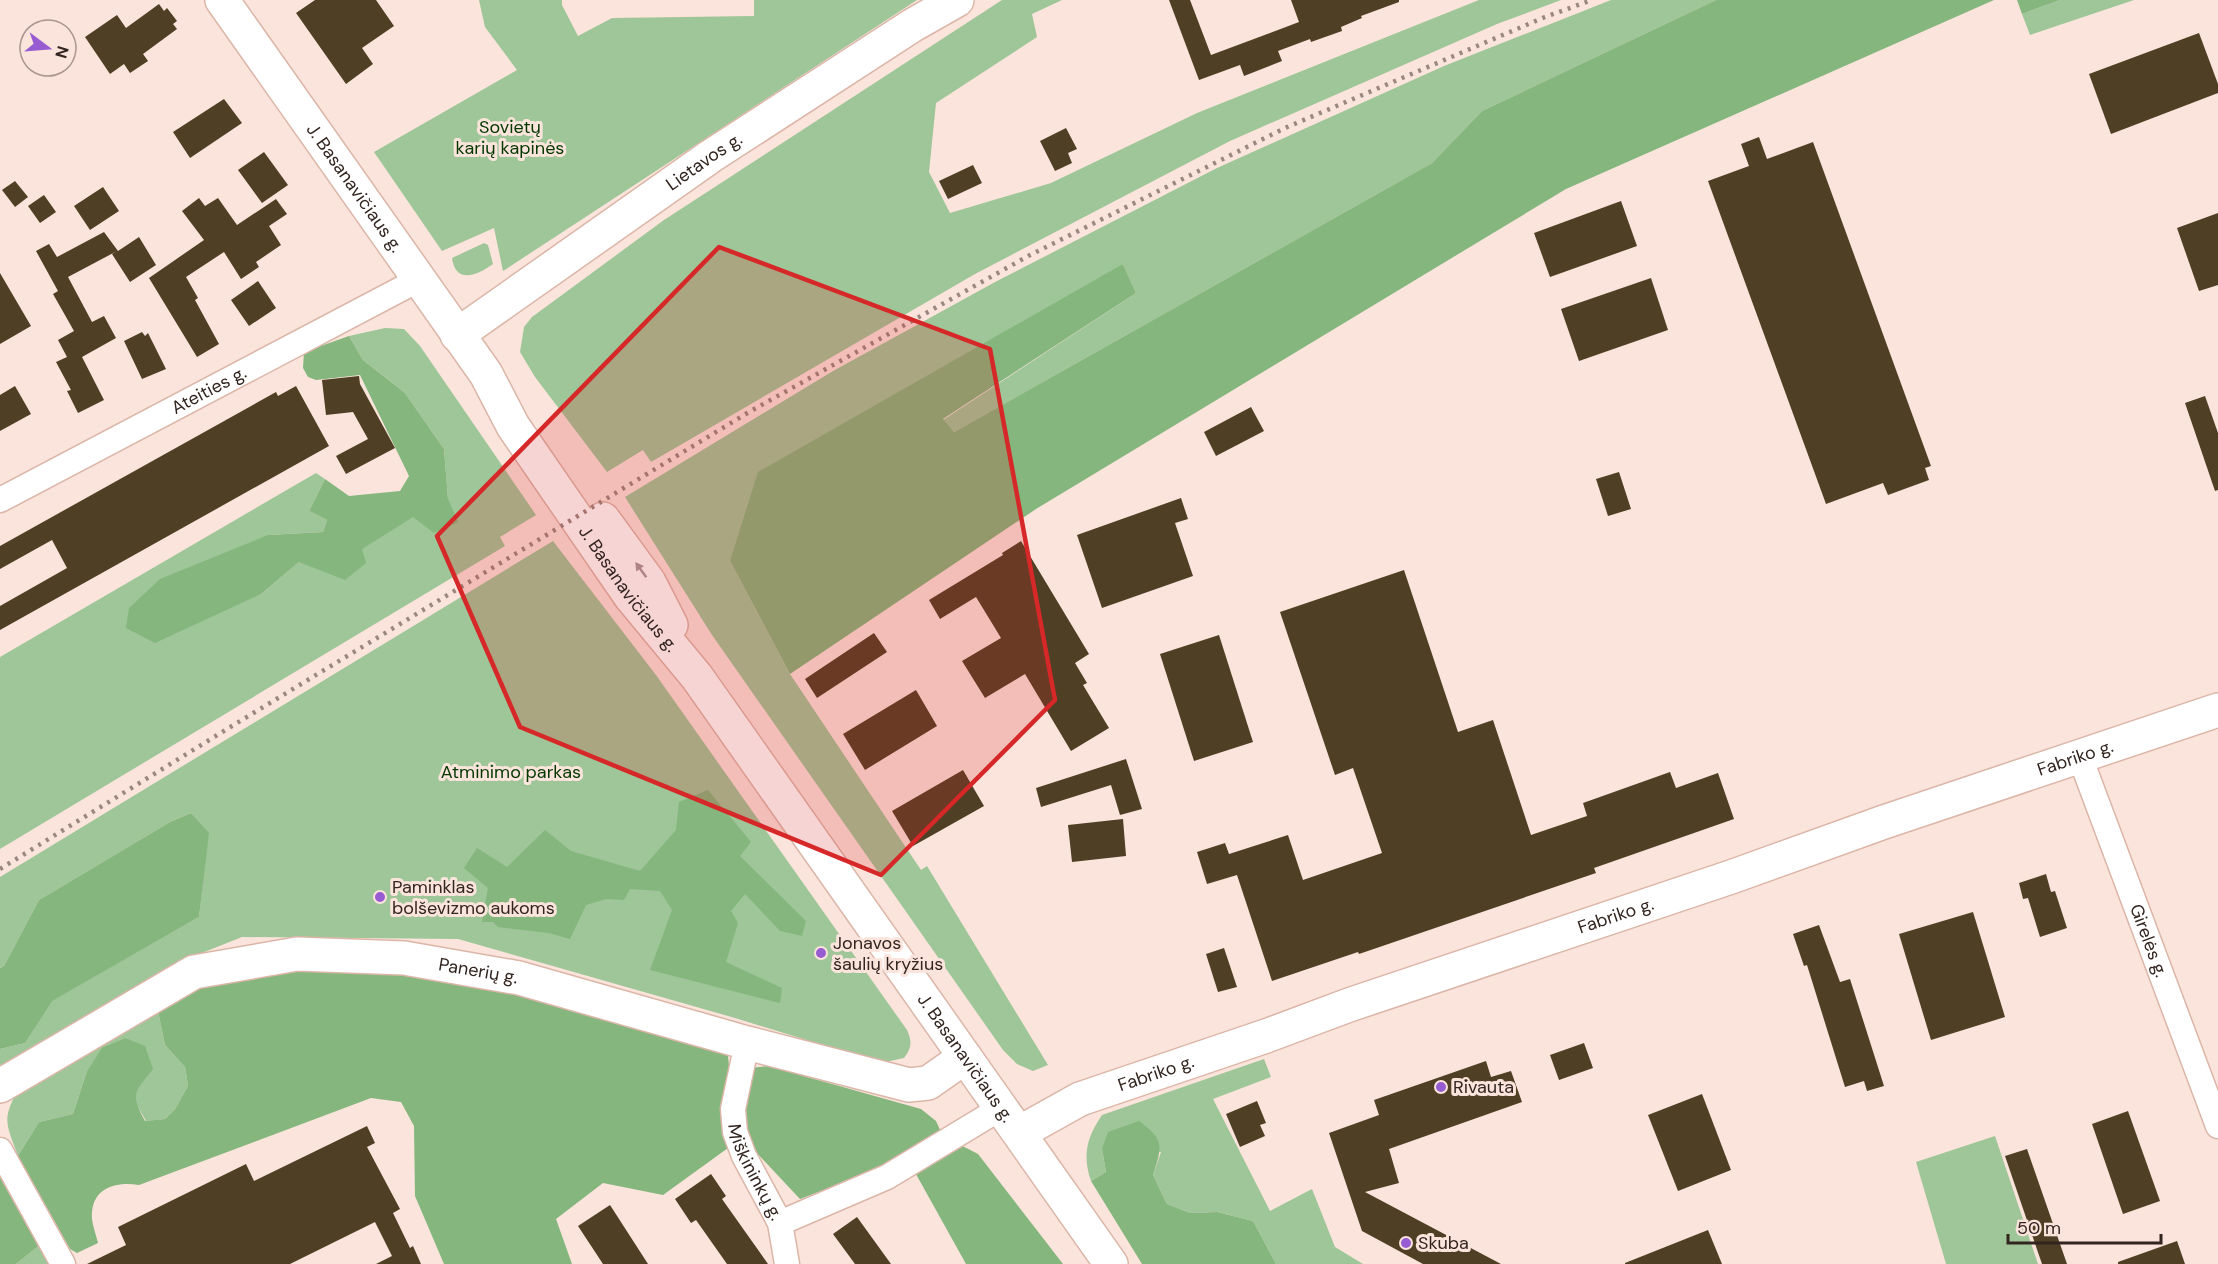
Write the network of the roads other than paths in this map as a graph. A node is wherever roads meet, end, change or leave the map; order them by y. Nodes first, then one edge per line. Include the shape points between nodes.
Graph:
1 (222, 0) edge
2 (957, 0) edge
3 (418, 280) junction
4 (457, 335) junction
5 (0, 500) edge
6 (2218, 710) edge
7 (2080, 757) junction
8 (747, 1043) junction
9 (965, 1057) junction
10 (0, 1086) edge
11 (1010, 1121) junction
12 (2218, 1126) edge
13 (0, 1150) edge
14 (780, 1223) junction
15 (63, 1264) edge
16 (787, 1264) edge
17 (1111, 1264) edge

1 - 3 street, J. Basanavičiaus g.
2 - 4 street, Lietavos g. via 711,156
3 - 4 street, J. Basanavičiaus g.
3 - 5 street, Ateities g.
4 - 9 street, J. Basanavičiaus g. via 486,374 513,426 630,596 698,677
6 - 7 street, Fabriko g.
7 - 11 street, Fabriko g.
7 - 12 street, Girelės g.
8 - 9 street, Panerių g. via 909,1085 928,1083
8 - 10 street, Panerių g. via 519,978 404,958 297,954 194,972
8 - 14 street, Miškininkų g. via 733,1109 735,1132
9 - 11 street, J. Basanavičiaus g.
11 - 14 street
11 - 17 street, J. Basanavičiaus g.
13 - 15 street
14 - 16 street, Miškininkų g.

